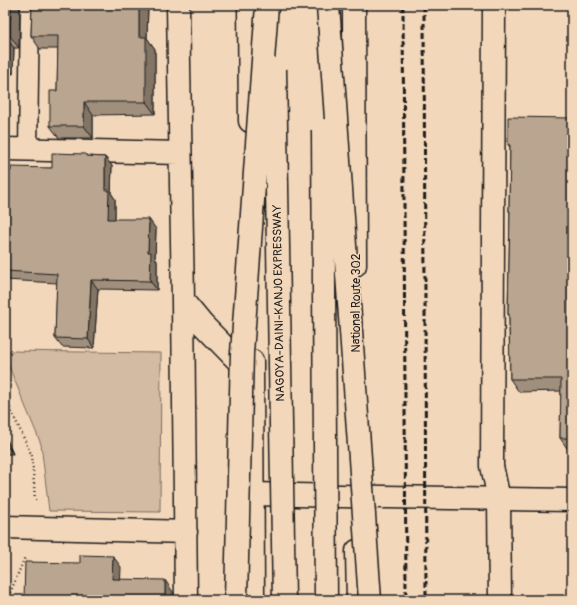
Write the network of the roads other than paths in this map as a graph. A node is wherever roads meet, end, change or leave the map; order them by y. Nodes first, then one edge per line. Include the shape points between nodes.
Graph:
1 (30, 5) edge
2 (178, 5) edge
3 (249, 5) edge
4 (267, 5) edge
5 (274, 5) edge
6 (323, 5) edge
7 (328, 5) edge
8 (354, 5) edge
9 (494, 5) edge
10 (5, 149) edge
11 (28, 150) junction
12 (180, 153) junction
13 (183, 301) junction
14 (252, 375) junction
15 (252, 494) junction
16 (357, 496) junction
17 (499, 499) junction
18 (572, 500) edge
19 (5, 527) edge
20 (186, 532) junction
21 (186, 600) edge
22 (236, 600) edge
23 (253, 600) edge
24 (284, 600) edge
25 (326, 600) edge
26 (358, 600) edge
27 (370, 600) edge
28 (500, 600) edge

1 - 11 lane
2 - 12 main road
3 - 14 main road
4 - 22 main road, bridge via 242,352
5 - 24 main road, NAGOYA-DAINI-KANJO EXPRESSWAY, bridge
6 - 25 main road, bridge
7 - 27 main road, bridge
8 - 16 main road, National Route 302
9 - 17 main road via 492,466
10 - 11 main road
11 - 12 main road
12 - 13 main road
13 - 14 main road
13 - 20 main road
14 - 15 main road
15 - 16 main road
15 - 23 main road
16 - 17 main road
16 - 26 main road, National Route 302
17 - 18 main road
17 - 28 main road
19 - 20 main road
20 - 21 main road

